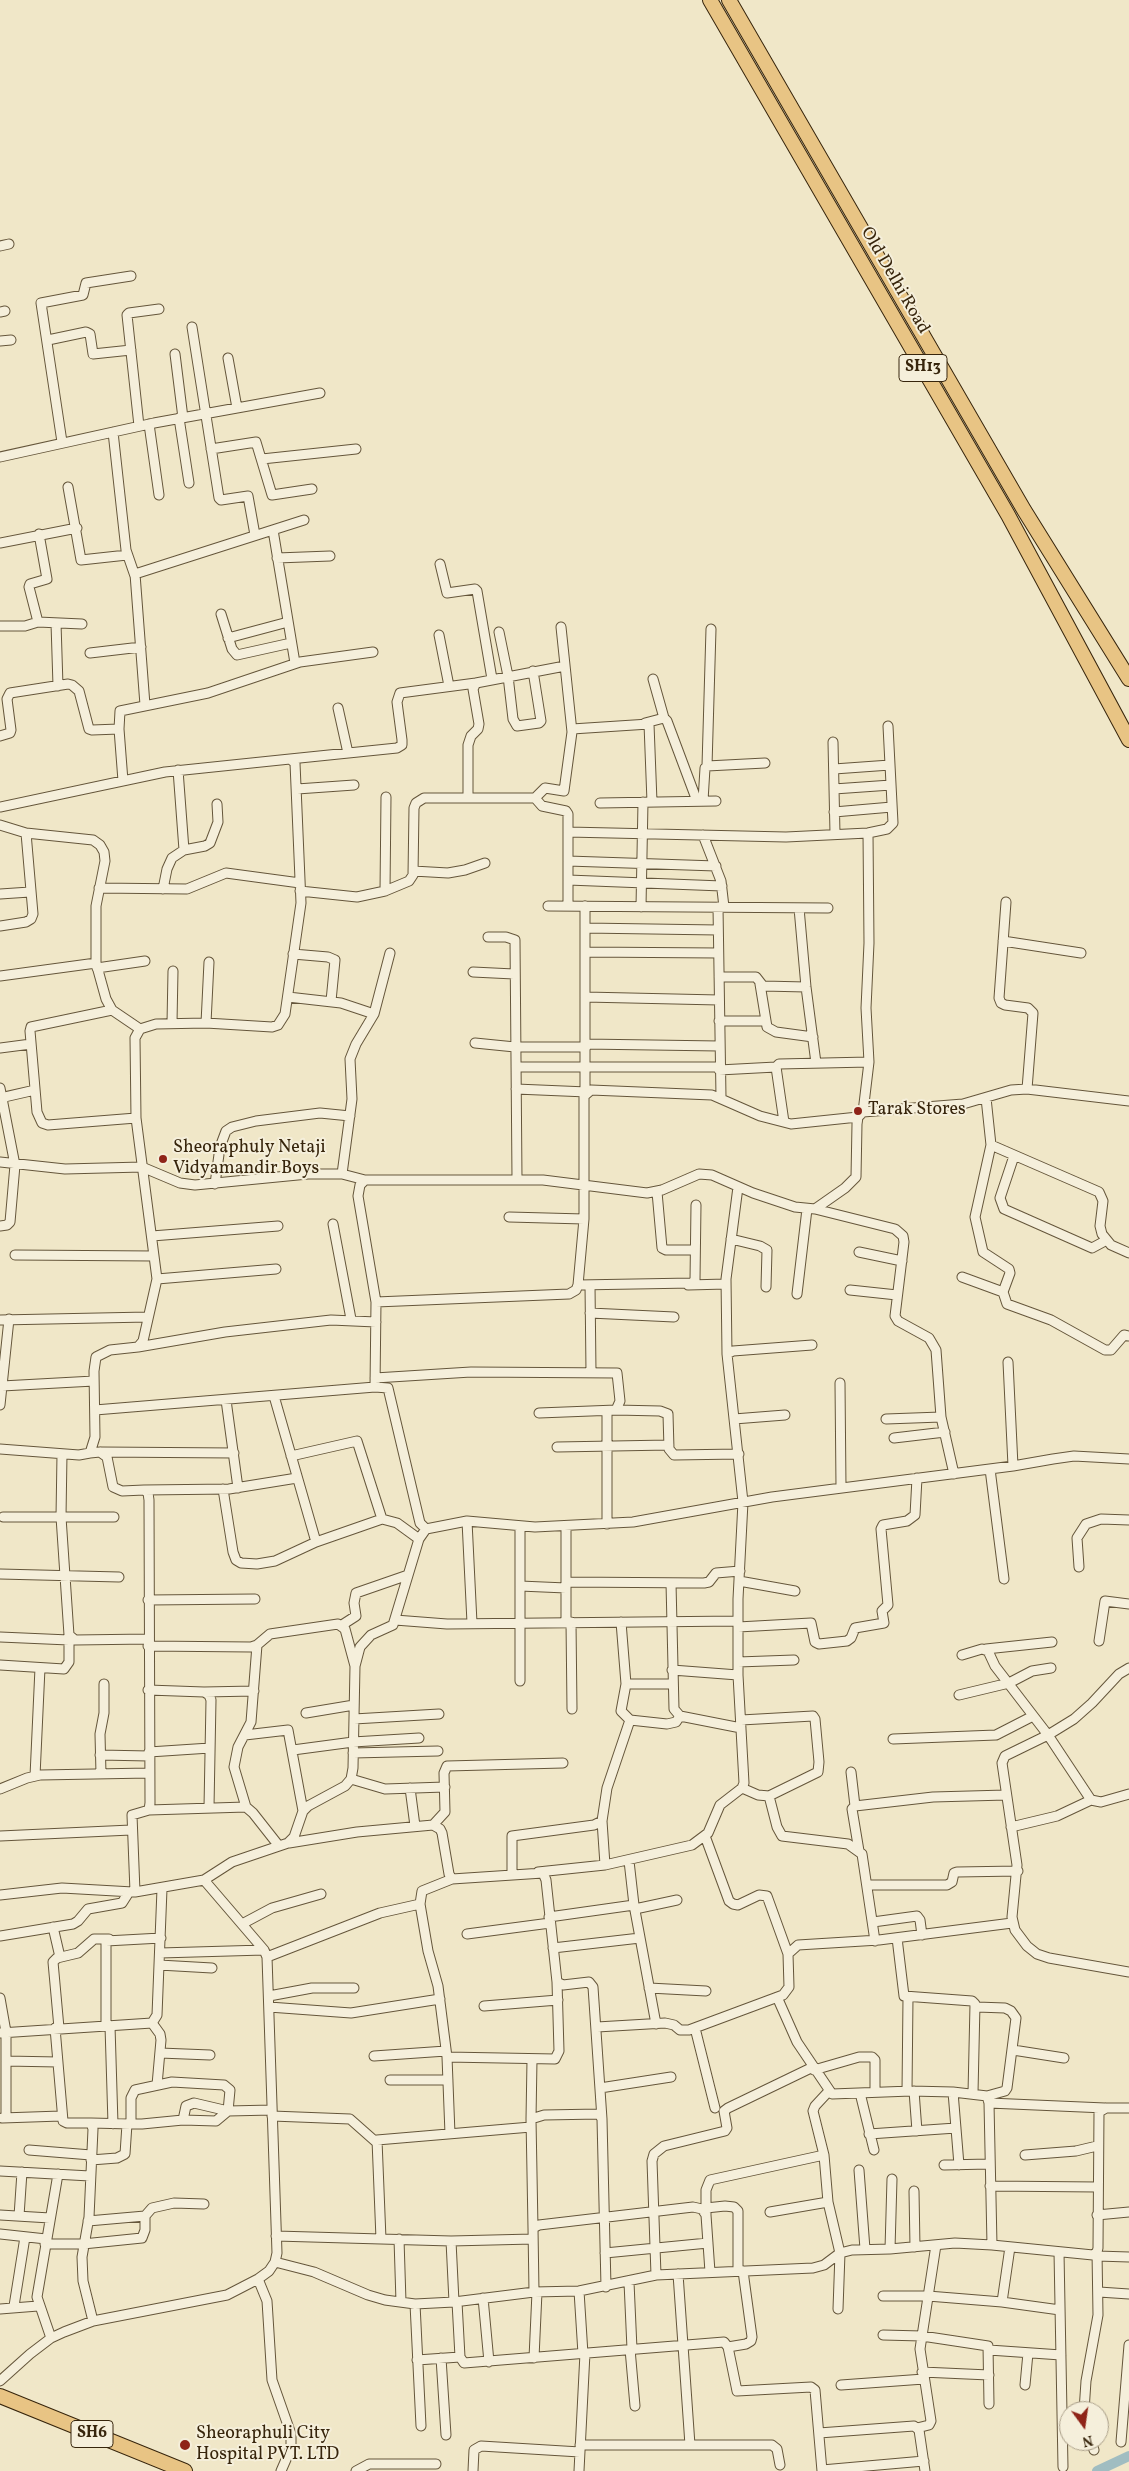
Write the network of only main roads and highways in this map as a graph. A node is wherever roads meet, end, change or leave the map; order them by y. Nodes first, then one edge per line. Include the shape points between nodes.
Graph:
1 (710, 0) edge
2 (729, 0) edge
3 (1129, 679) edge
4 (1129, 740) edge
5 (0, 2396) edge
6 (185, 2471) edge

1 - 4 main road, Old Delhi Road / SH13 via 1008,515
2 - 3 main road, Old Delhi Road / SH13 via 1024,510
5 - 6 main road, SH6

